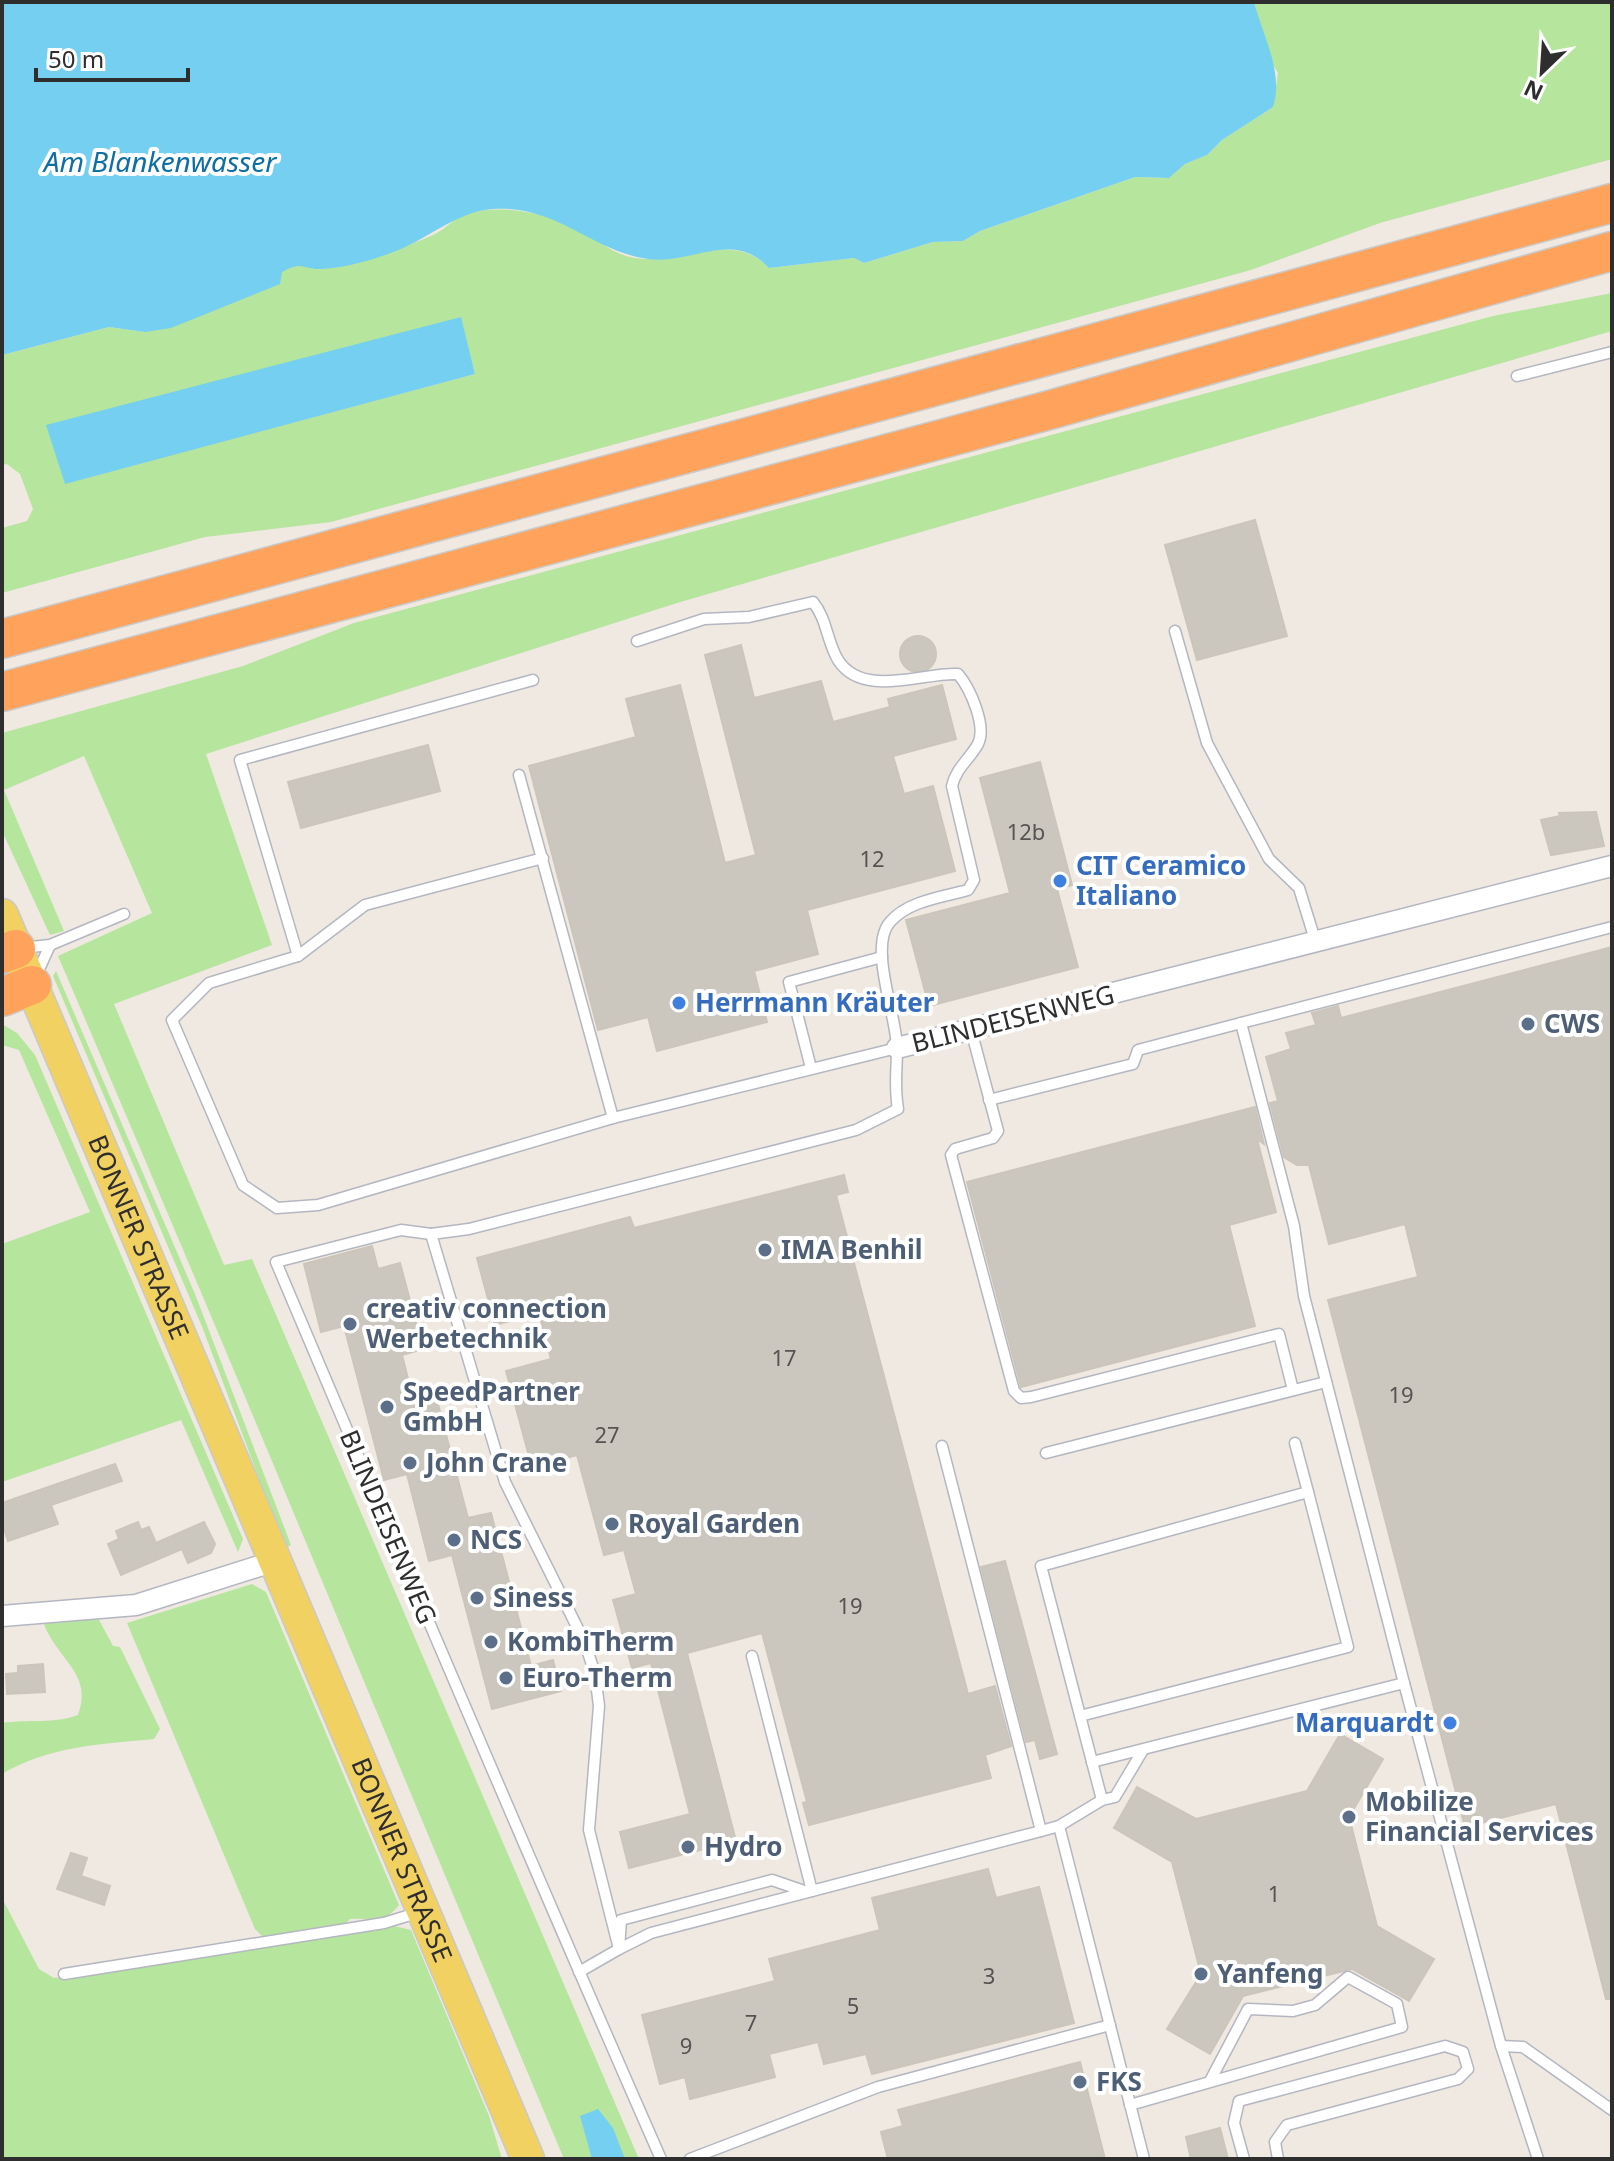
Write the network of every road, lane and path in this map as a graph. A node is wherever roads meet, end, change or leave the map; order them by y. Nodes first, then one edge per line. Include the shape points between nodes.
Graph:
1 (1612, 203) edge
2 (1612, 251) edge
3 (1612, 352) edge
4 (1517, 376) dead end
5 (1175, 631) dead end
6 (2, 639) edge
7 (637, 641) dead end
8 (533, 680) dead end
9 (2, 692) edge
10 (519, 775) dead end
11 (543, 858) junction
12 (1612, 866) edge
13 (124, 914) dead end
14 (1612, 927) edge
15 (17, 941) edge
16 (1316, 943) junction
17 (298, 956) junction
18 (882, 957) junction
19 (17, 991) edge
20 (1241, 1023) junction
21 (971, 1030) junction
22 (897, 1048) junction
23 (811, 1068) junction
24 (989, 1100) junction
25 (613, 1118) junction
26 (431, 1234) junction
27 (1326, 1382) junction
28 (1293, 1390) junction
29 (1295, 1443) dead end
30 (942, 1446) dead end
31 (1046, 1453) dead end
32 (1308, 1492) junction
33 (275, 1561) junction
34 (2, 1616) edge
35 (752, 1656) dead end
36 (1404, 1683) junction
37 (1080, 1716) junction
38 (1143, 1750) junction
39 (1092, 1762) junction
40 (1102, 1800) junction
41 (1059, 1826) junction
42 (1041, 1831) junction
43 (810, 1891) junction
44 (423, 1910) junction
45 (619, 1949) junction
46 (579, 1972) junction
47 (64, 1974) dead end
48 (1110, 2025) junction
49 (1501, 2046) junction
50 (1210, 2081) junction
51 (1130, 2105) junction
52 (1612, 2110) edge
53 (528, 2159) edge
54 (661, 2159) edge
55 (690, 2159) edge
56 (1144, 2159) edge
57 (1244, 2159) edge
58 (1278, 2159) edge
59 (1538, 2159) edge

1 - 6 highway
2 - 9 highway via 1046,411
3 - 4 lane
5 - 16 lane via 1207,743 1269,859 1299,888
7 - 18 lane via 704,619 749,617 813,602 837,658 859,677 910,682 958,674 966,683 981,732 952,786 974,880 968,890 904,908 887,925
8 - 17 lane via 240,760
10 - 11 lane
11 - 17 lane via 365,905
11 - 25 lane
12 - 16 street, BLINDEISENWEG
13 - 15 lane via 88,929
14 - 20 lane
15 - 19 main road, BONNER STRASSE
16 - 21 street, BLINDEISENWEG
17 - 25 lane via 209,983 172,1020 243,1185 277,1208 318,1205
18 - 22 lane
18 - 23 lane via 789,982
19 - 33 main road, BONNER STRASSE
20 - 24 lane via 1138,1050 1133,1064
20 - 27 lane via 1294,1226 1304,1296
21 - 22 street, BLINDEISENWEG
21 - 24 lane
22 - 23 lane
22 - 26 lane, BLINDEISENWEG via 893,1075 898,1109 856,1130 469,1229
23 - 25 lane
24 - 28 lane via 998,1131 951,1155 1014,1391 1021,1398 1279,1334
26 - 45 lane via 505,1482 585,1643 595,1674 599,1706 589,1830
26 - 46 lane, BLINDEISENWEG via 401,1230 276,1262
27 - 28 lane
27 - 36 lane
28 - 31 lane
29 - 32 lane
30 - 42 lane
32 - 37 lane via 1041,1566
32 - 37 lane via 1348,1647
33 - 34 street via 136,1605
33 - 44 main road, BONNER STRASSE
35 - 43 lane
36 - 38 lane
36 - 49 lane
37 - 39 lane
38 - 39 lane
38 - 40 lane via 1115,1797
39 - 40 lane
40 - 41 lane
41 - 42 lane
41 - 48 lane
42 - 43 lane
43 - 45 lane via 651,1933
43 - 45 lane via 772,1880 621,1920
44 - 47 lane via 384,1923
44 - 53 main road, BONNER STRASSE
45 - 46 lane
46 - 54 lane
48 - 51 lane
48 - 55 lane via 878,2087
49 - 52 lane via 1523,2047
49 - 59 lane
50 - 50 lane via 1402,2027 1397,2004 1348,1977 1315,2005 1293,2011 1248,2009
50 - 51 lane
51 - 56 lane
57 - 58 lane via 1234,2123 1239,2101 1445,2046 1463,2052 1468,2069 1458,2079 1287,2125 1275,2142

